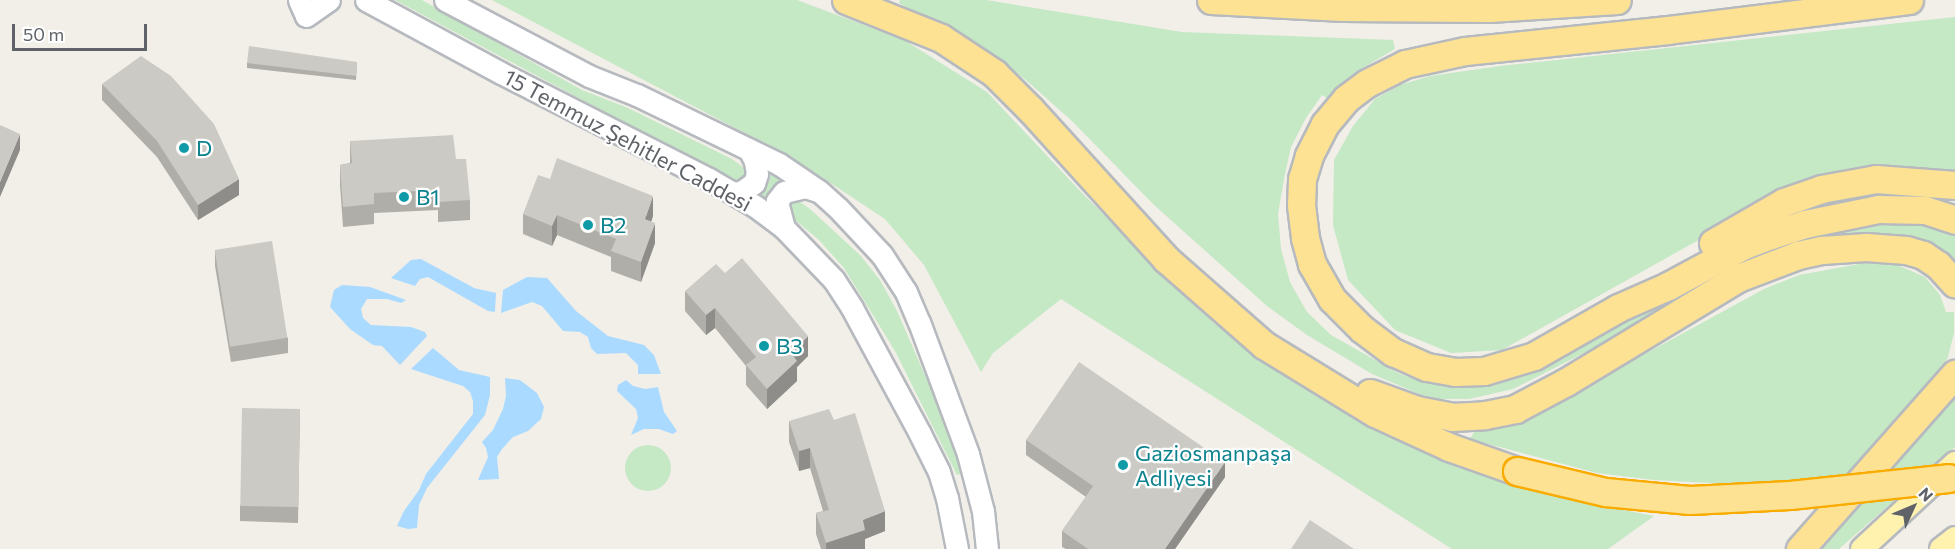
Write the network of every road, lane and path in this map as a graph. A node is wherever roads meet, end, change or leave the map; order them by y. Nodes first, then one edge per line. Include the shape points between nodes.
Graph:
1 (299, 0) edge
2 (329, 0) edge
3 (366, 0) edge
4 (445, 0) edge
5 (846, 0) edge
6 (1211, 0) edge
7 (1617, 0) edge
8 (1910, 0) edge
9 (748, 149) junction
10 (1955, 185) edge
11 (819, 191) junction
12 (733, 194) junction
13 (1955, 220) edge
14 (784, 228) junction
15 (1955, 284) edge
16 (1618, 308) junction
17 (1225, 313) junction
18 (1955, 374) edge
19 (1953, 474) edge
20 (1955, 538) edge
21 (957, 549) edge
22 (987, 549) edge
23 (1800, 549) edge
24 (1862, 549) edge
25 (1941, 549) edge

1 - 2 main road via 306,16
3 - 12 main road, 15 Temmuz Şehitler Caddesi
4 - 9 main road, 15 Temmuz Şehitler Caddesi via 589,76
5 - 17 highway via 941,38 994,74 1142,235
6 - 7 highway via 1343,7 1478,8
8 - 16 highway via 1434,56 1405,64 1367,83 1346,99 1326,124 1302,179 1301,205 1312,264 1332,299 1393,352 1437,369 1484,371 1534,356
9 - 11 main road, 15 Temmuz Şehitler Caddesi
9 - 12 main road via 755,161 754,183
10 - 16 highway via 1876,179 1801,195 1697,253
11 - 14 main road via 805,187 784,192 777,201
11 - 22 main road, 15 Temmuz Şehitler Caddesi via 882,255 906,292 968,454 983,511
12 - 14 main road, 15 Temmuz Şehitler Caddesi
13 - 16 highway via 1925,210 1902,208 1805,224 1742,246
14 - 21 main road, 15 Temmuz Şehitler Caddesi via 834,280 920,434 939,472
15 - 17 highway via 1938,265 1906,250 1846,247 1798,255 1738,278 1529,404 1502,413 1473,416 1431,414 1370,393
17 - 19 highway, bridge via 1297,368 1376,413 1449,447 1517,471 1605,492 1690,500 1790,495
18 - 23 highway
19 - 24 main road
20 - 25 main road

